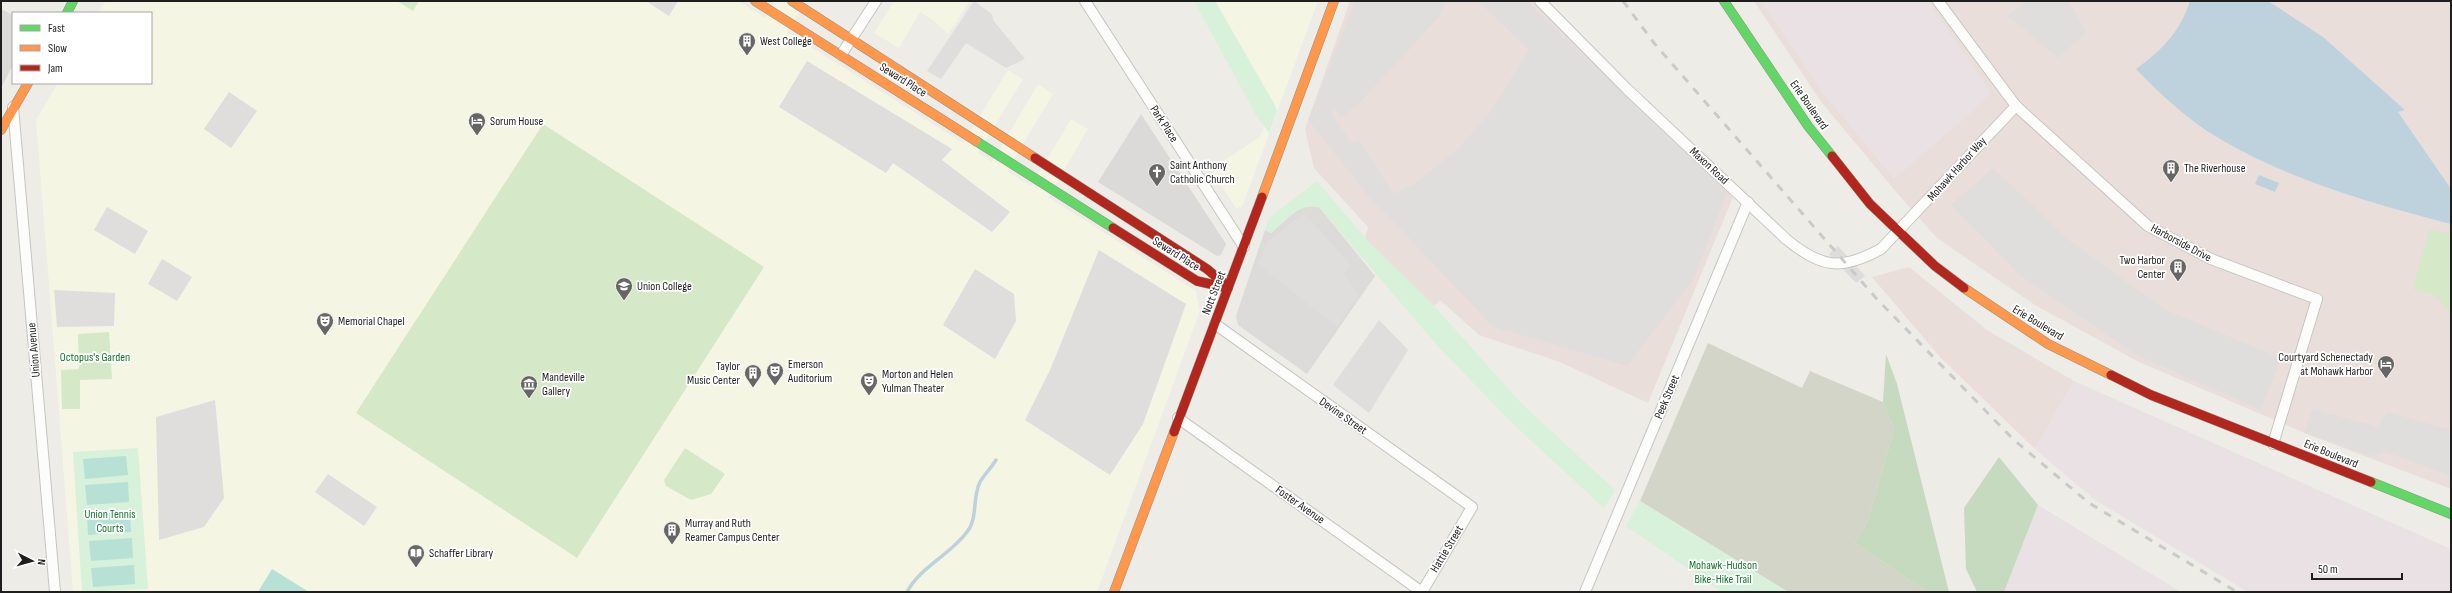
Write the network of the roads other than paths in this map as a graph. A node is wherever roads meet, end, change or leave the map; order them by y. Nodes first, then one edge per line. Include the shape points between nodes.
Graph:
1 (74, 1) edge
2 (755, 1) edge
3 (792, 1) edge
4 (876, 1) edge
5 (1085, 1) edge
6 (1334, 1) edge
7 (1540, 1) edge
8 (1724, 1) edge
9 (1938, 1) edge
10 (68, 12) edge
11 (853, 39) junction
12 (841, 56) junction
13 (27, 84) edge
14 (2016, 106) junction
15 (14, 108) junction
16 (1, 130) edge
17 (1748, 202) junction
18 (1898, 232) junction
19 (1244, 248) junction
20 (1228, 288) junction
21 (1215, 324) junction
22 (1178, 418) junction
23 (2273, 444) junction
24 (1472, 507) joint
25 (2451, 514) edge
26 (55, 592) edge
27 (1114, 592) edge
28 (1422, 592) edge
29 (1585, 592) edge

1 - 10 main road
2 - 12 main road, Seward Place
3 - 11 main road, Seward Place
4 - 11 street
5 - 19 street, Park Place
6 - 19 main road, Nott Street
7 - 17 street, Maxon Road via 1627,89
8 - 18 main road, Erie Boulevard via 1808,126 1870,204
9 - 14 street, Harborside Drive
11 - 12 street
11 - 20 main road, Seward Place via 1207,269
12 - 20 main road, Seward Place via 1197,281
13 - 15 main road
14 - 18 street, Mohawk Harbor Way
14 - 23 street, Harborside Drive via 2148,226 2211,259 2317,299
15 - 16 main road
15 - 26 street, Union Avenue
17 - 18 street, Maxon Road via 1804,254 1826,263 1860,261 1882,250
17 - 29 street, Peek Street
18 - 23 main road, Erie Boulevard via 1970,293 2048,344 2151,396
19 - 20 main road, Nott Street
20 - 21 main road, Nott Street
21 - 22 main road, Nott Street
21 - 24 street, Devine Street
22 - 27 main road, Nott Street
22 - 28 street, Foster Avenue
23 - 25 main road, Erie Boulevard
24 - 28 street, Hattie Street

